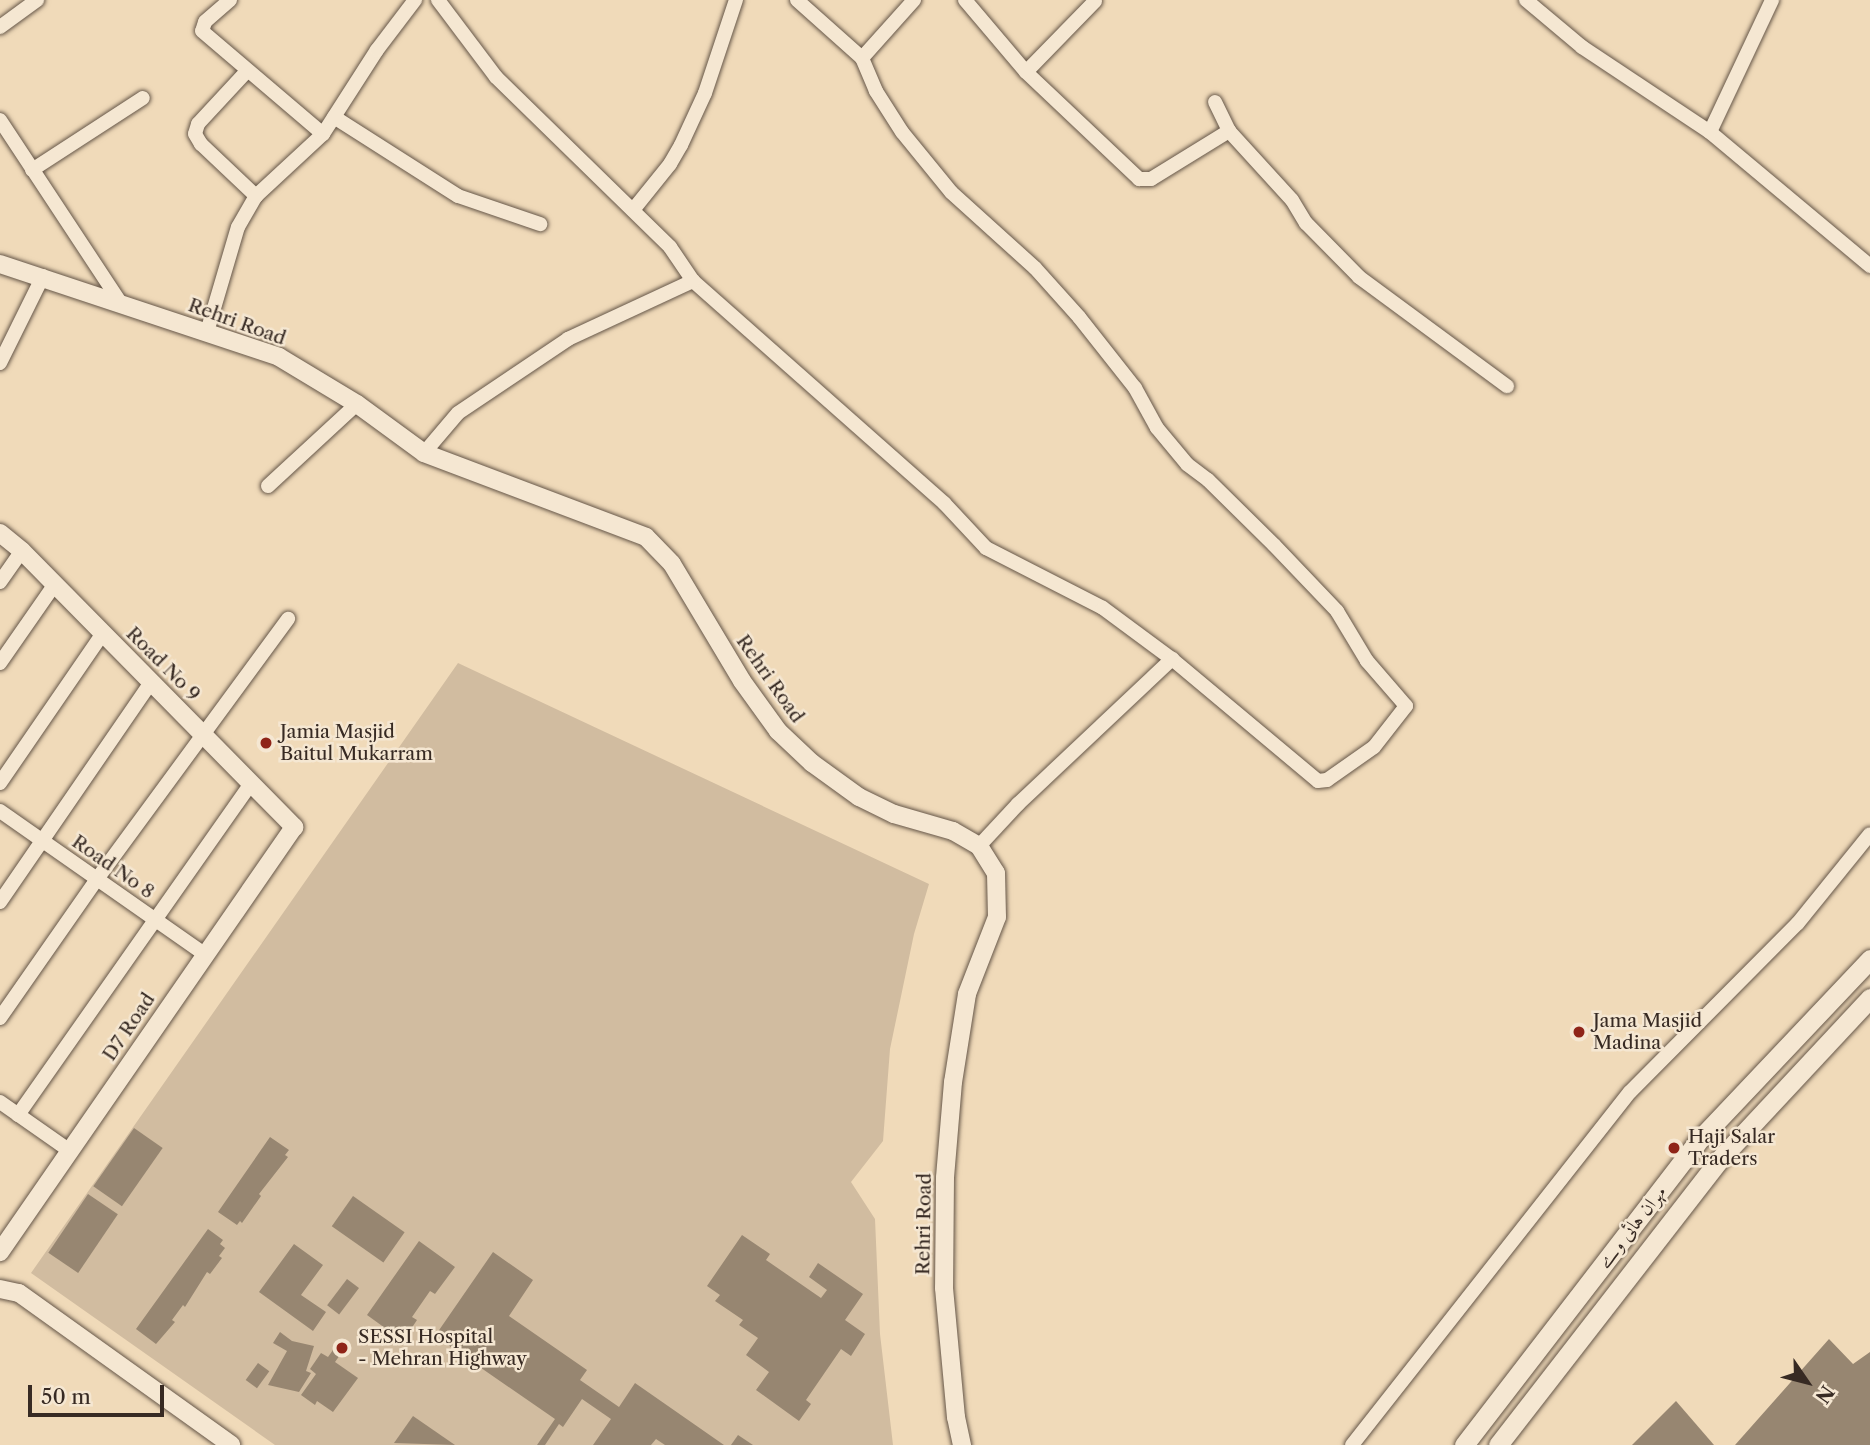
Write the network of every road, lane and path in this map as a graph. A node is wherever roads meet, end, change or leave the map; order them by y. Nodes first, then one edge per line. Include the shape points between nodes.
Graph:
1 (37, 0) edge
2 (230, 0) edge
3 (415, 0) edge
4 (439, 0) edge
5 (736, 0) edge
6 (796, 0) edge
7 (914, 0) edge
8 (965, 0) edge
9 (1526, 0) edge
10 (1772, 0) edge
11 (1095, 1) edge
12 (0, 27) edge
13 (862, 58) junction
14 (247, 71) junction
15 (1026, 72) junction
16 (143, 98) dead end
17 (1215, 102) dead end
18 (334, 117) junction
19 (0, 120) edge
20 (1228, 131) junction
21 (1710, 132) junction
22 (323, 134) junction
23 (32, 170) junction
24 (256, 196) junction
25 (633, 210) junction
26 (540, 224) dead end
27 (0, 264) edge
28 (1870, 266) edge
29 (43, 276) junction
30 (693, 281) junction
31 (120, 302) junction
32 (207, 332) junction
33 (0, 363) edge
34 (1507, 386) dead end
35 (357, 404) junction
36 (424, 453) junction
37 (268, 486) dead end
38 (0, 533) edge
39 (22, 551) junction
40 (0, 582) edge
41 (55, 584) junction
42 (288, 619) dead end
43 (103, 633) junction
44 (1172, 659) junction
45 (0, 663) edge
46 (151, 682) junction
47 (203, 734) junction
48 (0, 783) edge
49 (251, 784) junction
50 (0, 811) edge
51 (294, 827) joint
52 (1870, 834) edge
53 (42, 841) junction
54 (979, 846) junction
55 (97, 879) junction
56 (0, 902) edge
57 (153, 919) junction
58 (204, 954) junction
59 (1870, 959) edge
60 (1870, 998) edge
61 (0, 1018) edge
62 (0, 1102) edge
63 (18, 1115) junction
64 (70, 1151) junction
65 (0, 1252) edge
66 (0, 1289) edge
67 (231, 1445) edge
68 (962, 1445) edge
69 (1352, 1445) edge
70 (1464, 1445) edge
71 (1498, 1445) edge

1 - 12 street
2 - 14 street via 205,22 202,31
3 - 18 street
4 - 25 street via 496,77
5 - 25 street via 705,93 681,145
6 - 13 street
7 - 13 street
8 - 15 street
9 - 21 street via 1582,47
10 - 21 street
11 - 15 street
13 - 44 street via 902,132 951,192 1035,268 1079,317 1187,464 1338,611 1367,661 1406,708 1374,747 1327,780 1318,781
14 - 22 street
14 - 24 street via 198,124 195,134
15 - 20 street via 1139,179 1151,179
16 - 23 street
17 - 20 street
18 - 22 street
18 - 26 street via 458,196
19 - 23 street
20 - 34 street via 1359,277
21 - 28 street
22 - 24 street
23 - 31 street
24 - 32 street via 238,227
25 - 30 street via 670,247
27 - 29 street, Rehri Road
29 - 31 street, Rehri Road
29 - 33 street
30 - 36 street via 568,340 458,413
30 - 44 street via 944,503 986,548 1103,608
31 - 32 street, Rehri Road
32 - 35 street, Rehri Road via 279,357
35 - 36 street, Rehri Road
35 - 37 street
36 - 54 street, Rehri Road via 646,537 672,564 742,681 778,731 812,763 859,797 894,814 953,831
38 - 39 street, Road No 9
39 - 40 street
39 - 41 street, Road No 9
41 - 43 street, Road No 9
41 - 45 street
42 - 47 street
43 - 46 street, Road No 9
43 - 48 street
44 - 54 street
46 - 47 street, Road No 9
46 - 53 street
47 - 49 street, Road No 9
47 - 55 street
49 - 51 street, Road No 9
49 - 57 street
50 - 53 street, Road No 8
51 - 58 street, D7 Road
52 - 69 street via 1798,923 1630,1093
53 - 55 street, Road No 8
53 - 56 street
54 - 68 street, Rehri Road via 996,873 998,916 967,994 945,1178 944,1288
55 - 57 street, Road No 8
55 - 61 street
57 - 58 street, Road No 8
57 - 63 street
58 - 64 street, D7 Road
59 - 70 main road, مہران ہائی وے via 1697,1142
60 - 71 main road via 1718,1161
62 - 63 street
63 - 64 street
64 - 65 street, D7 Road
66 - 67 street via 19,1293

